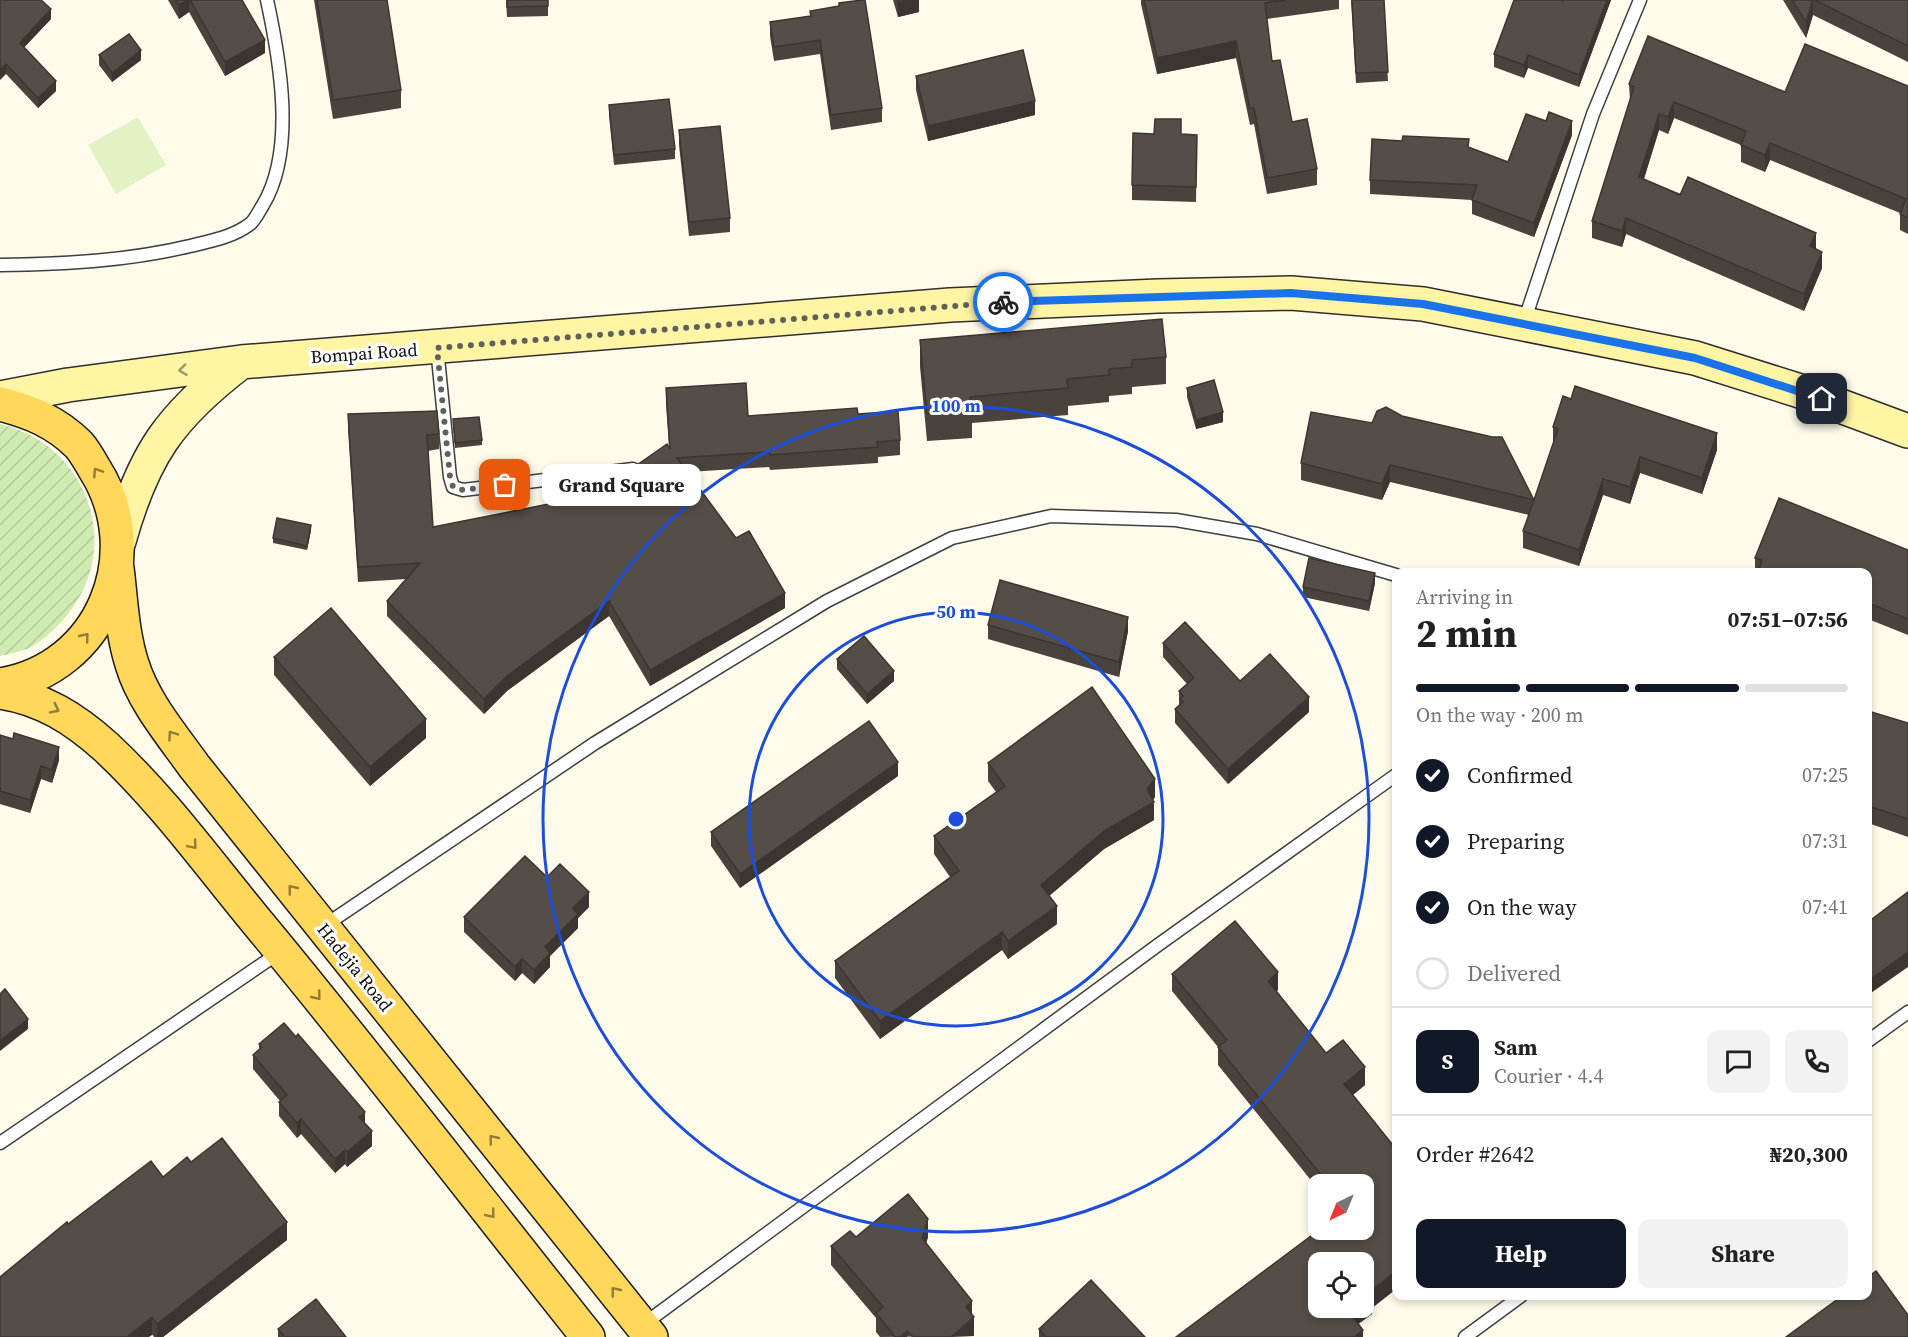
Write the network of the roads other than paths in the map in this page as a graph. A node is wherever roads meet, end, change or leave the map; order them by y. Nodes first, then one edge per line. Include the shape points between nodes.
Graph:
1 (267, 0) edge
2 (1640, 0) edge
3 (0, 265) edge
4 (1524, 324) junction
5 (437, 348) junction
6 (241, 362) junction
7 (0, 398) edge
8 (0, 404) edge
9 (1908, 431) edge
10 (633, 468) edge
11 (118, 554) junction
12 (1392, 574) edge
13 (0, 685) edge
14 (0, 692) edge
15 (1392, 778) edge
16 (322, 927) junction
17 (281, 951) junction
18 (1908, 1012) edge
19 (1872, 1038) edge
20 (0, 1143) edge
21 (1516, 1300) edge
22 (647, 1331) edge
23 (588, 1337) edge
24 (1465, 1337) edge

1 - 3 lane via 278,53 279,167 267,198 251,223 223,238 148,256 77,264
2 - 4 lane via 1593,114
4 - 5 main road, Bompai Road via 1423,304 1303,294 1158,296 950,305
4 - 9 main road, Bompai Road via 1695,358
5 - 6 main road, Bompai Road
5 - 10 lane via 453,487 463,490
6 -> 7 main road, Bompai Road
6 - 11 main road via 214,382 161,439 132,495
11 -> 8 main road, Hadejia Road via 108,490 80,446 38,415
13 -> 11 main road via 18,682 54,666 84,640 106,606
16 -> 11 main road, Hadejia Road via 156,712 132,665 123,625
12 - 16 lane via 1257,534 1176,520 1051,516 952,538 827,601 595,743
14 -> 17 main road via 26,695 63,713 106,747 154,798
15 - 22 lane via 1158,945
22 -> 16 main road, Hadejia Road
17 - 20 lane
17 -> 23 main road
18 - 19 lane
21 - 24 lane

